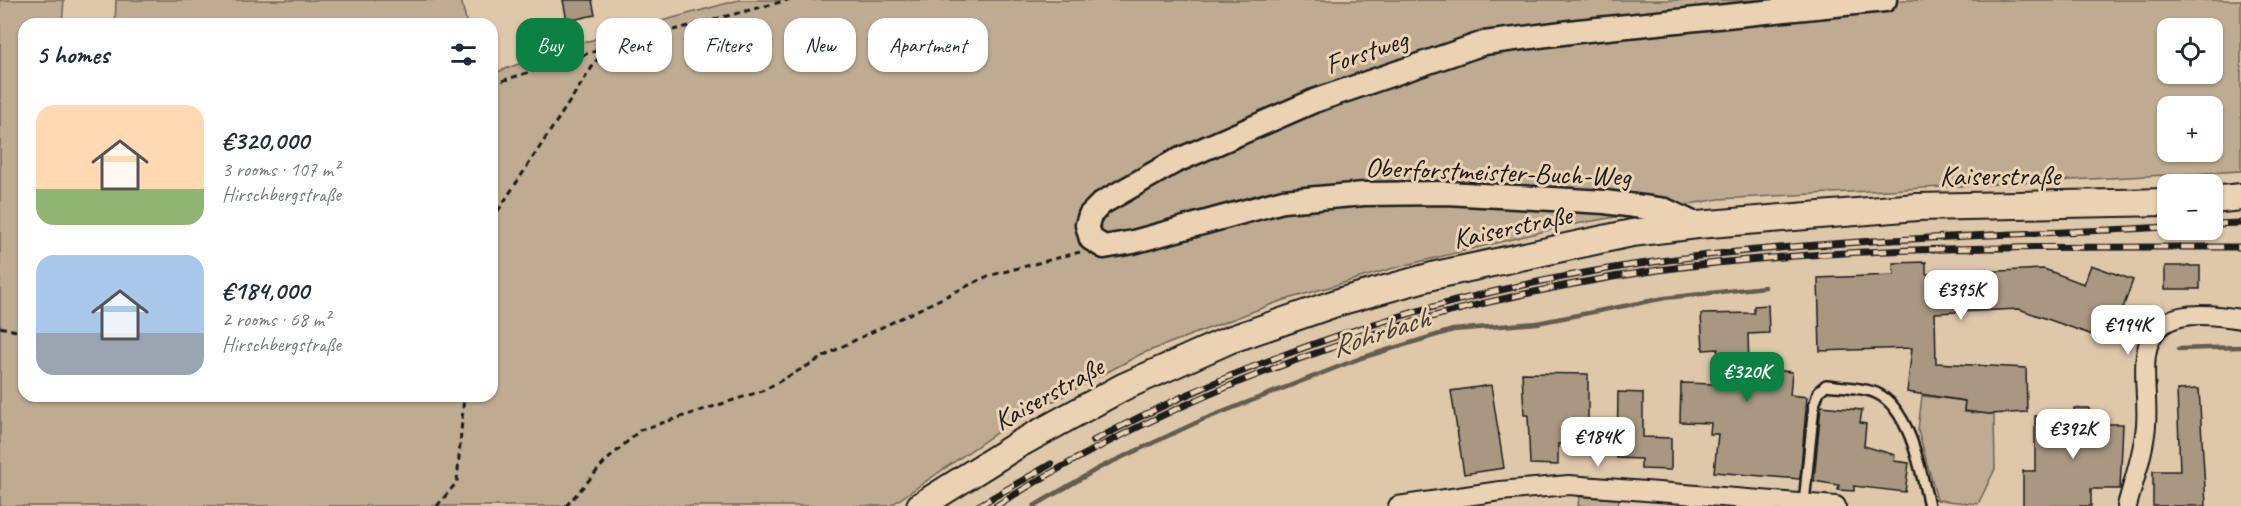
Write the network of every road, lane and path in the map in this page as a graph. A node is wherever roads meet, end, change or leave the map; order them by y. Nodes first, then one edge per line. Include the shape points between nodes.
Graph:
1 (788, 0) edge
2 (1885, 0) edge
3 (672, 30) edge
4 (596, 51) edge
5 (596, 62) edge
6 (498, 82) edge
7 (2241, 197) edge
8 (2223, 199) edge
9 (2157, 202) edge
10 (498, 211) edge
11 (1696, 225) junction
12 (1104, 247) junction
13 (2241, 319) edge
14 (0, 327) edge
15 (18, 332) edge
16 (464, 402) edge
17 (1804, 502) junction
18 (437, 506) edge
19 (566, 506) edge
20 (920, 506) edge
21 (1398, 506) edge
22 (1836, 506) edge
23 (1929, 506) edge
24 (2127, 506) edge

1 - 3 path
2 - 12 street, Forstweg via 1484,43 1314,101 1174,162 1101,203 1090,215 1087,225 1091,239
4 - 6 path
5 - 10 path
7 - 8 main road
9 - 11 main road, Kaiserstraße via 1917,207
11 - 12 street, Oberforstmeister-Buch-Weg via 1665,210 1605,202 1447,193 1364,194 1283,201
11 - 20 main road, Kaiserstraße via 1632,233 1436,275 1229,340 1112,393 1019,444
12 - 19 path via 988,276 843,346 762,391 640,430
13 - 24 street via 2182,316 2172,318 2154,333 2146,353 2144,439
14 - 15 path
16 - 18 path via 457,482
17 - 21 street via 1569,485
17 - 22 street
17 - 23 lane via 1814,405 1826,385 1874,392 1897,407 1914,449

